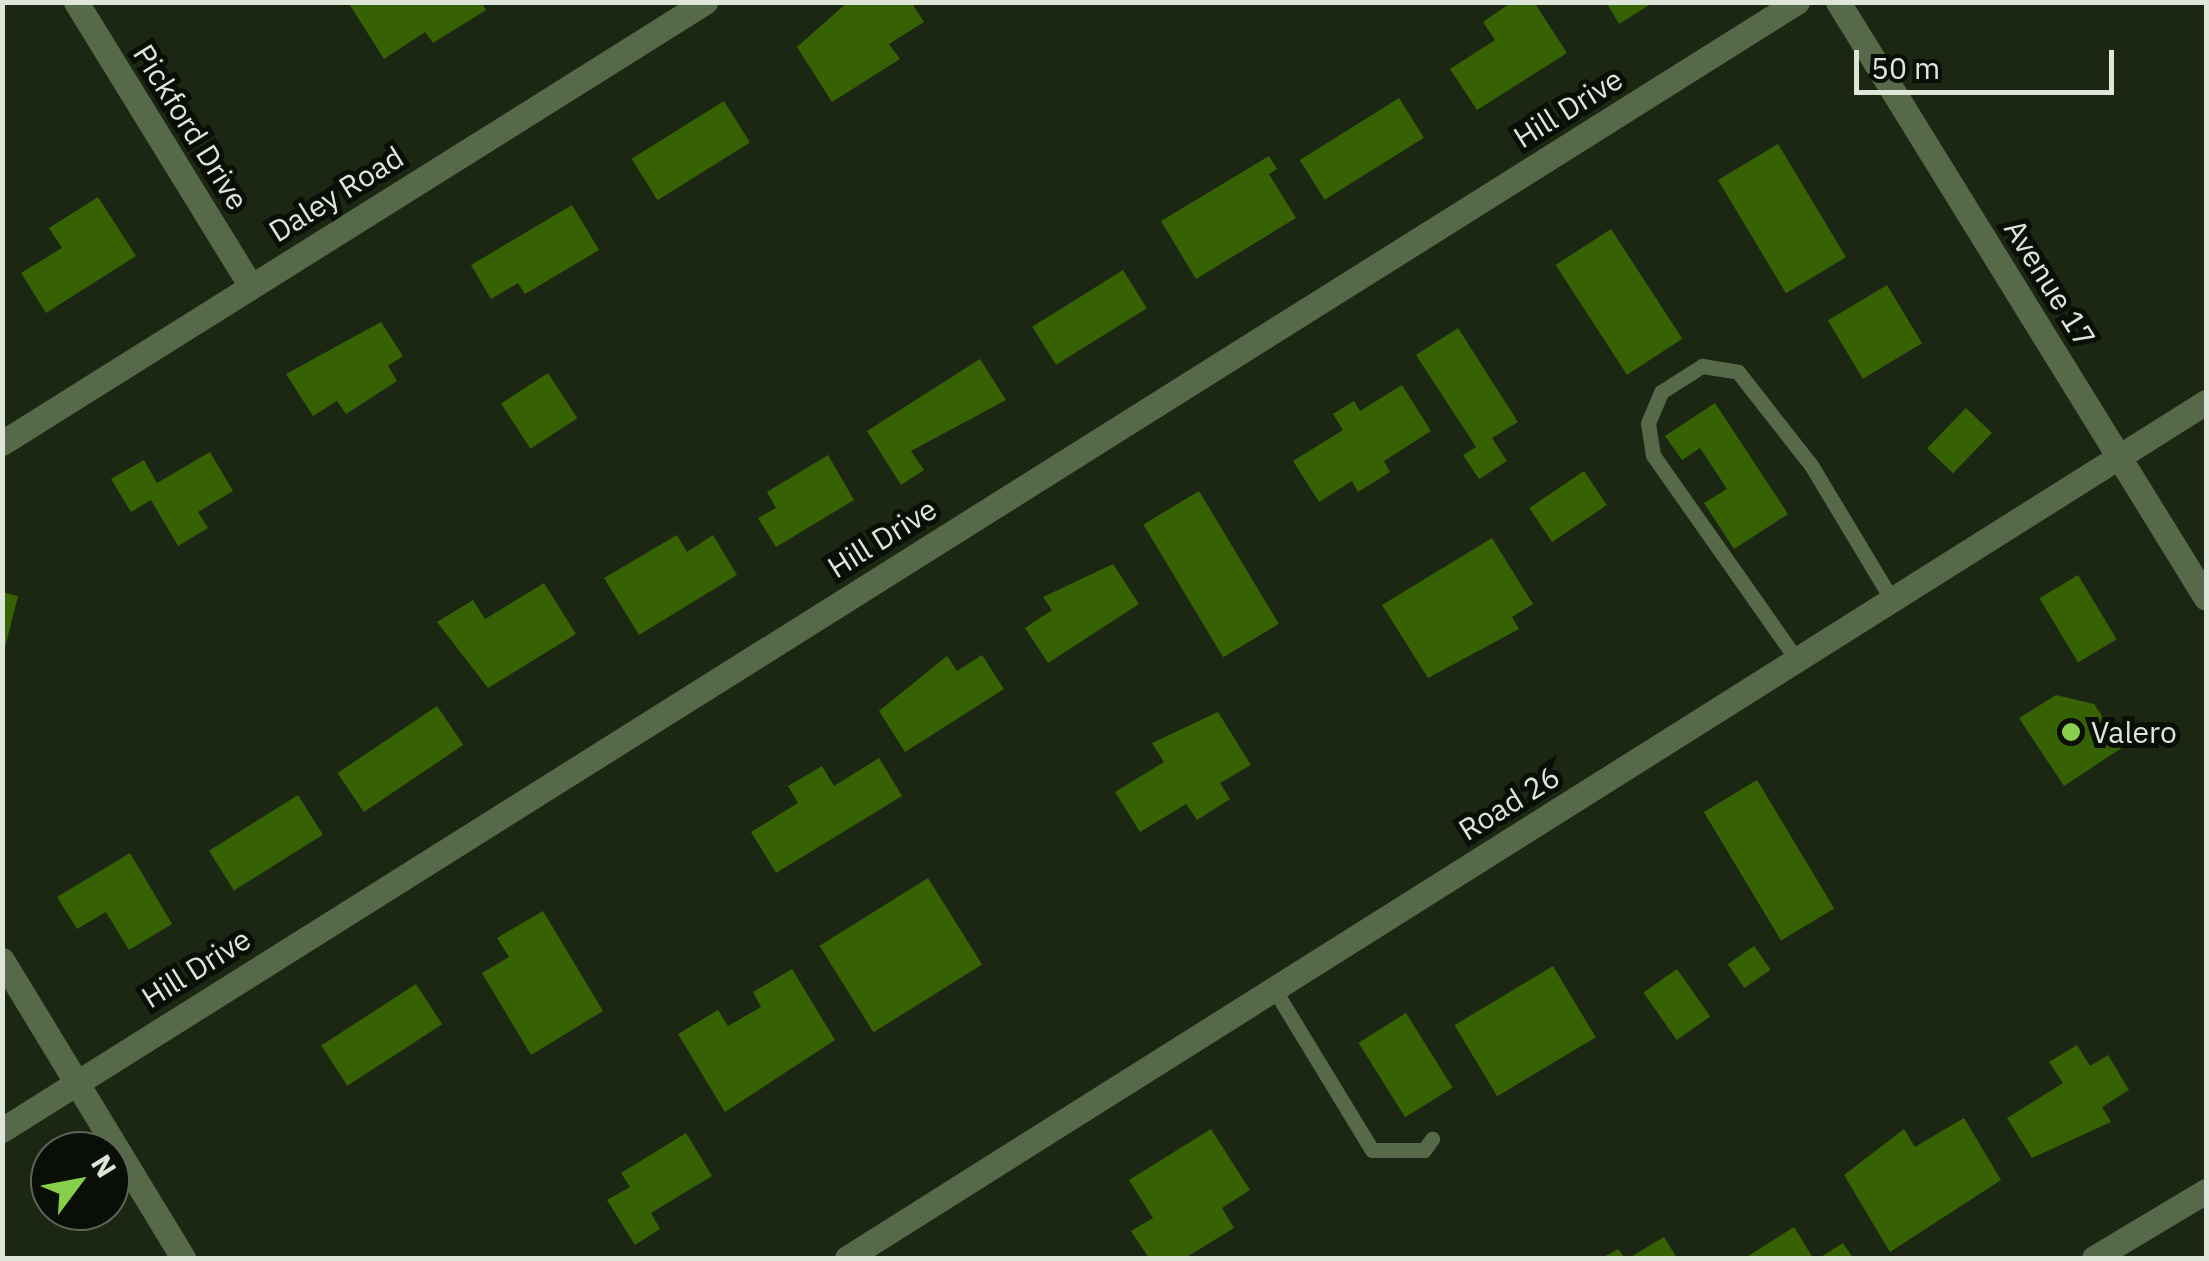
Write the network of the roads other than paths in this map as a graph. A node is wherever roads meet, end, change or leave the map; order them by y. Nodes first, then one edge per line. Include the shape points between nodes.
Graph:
1 (76, 2) edge
2 (705, 2) edge
3 (1797, 2) edge
4 (1838, 2) edge
5 (250, 285) junction
6 (2206, 402) edge
7 (2, 443) edge
8 (2120, 456) junction
9 (2206, 598) edge
10 (1892, 600) junction
11 (1797, 660) junction
12 (2, 960) edge
13 (1274, 989) junction
14 (78, 1080) junction
15 (2, 1130) edge
16 (1432, 1140) dead end
17 (2206, 1191) edge
18 (183, 1258) edge
19 (847, 1258) edge
20 (2094, 1258) edge

1 - 5 street, Pickford Drive
2 - 5 street, Daley Road
3 - 14 street, Hill Drive
4 - 8 street, Avenue 17
5 - 7 street, Daley Road
6 - 8 street, Road 26
8 - 9 street, Avenue 17
8 - 10 street, Road 26
10 - 11 street, Road 26
10 - 11 lane via 1811,465 1738,372 1702,366 1661,392 1648,423 1652,455
11 - 13 street, Road 26
12 - 14 street
13 - 16 lane via 1372,1150 1424,1150
13 - 19 street, Road 26
14 - 15 street, Hill Drive
14 - 18 street
17 - 20 street

